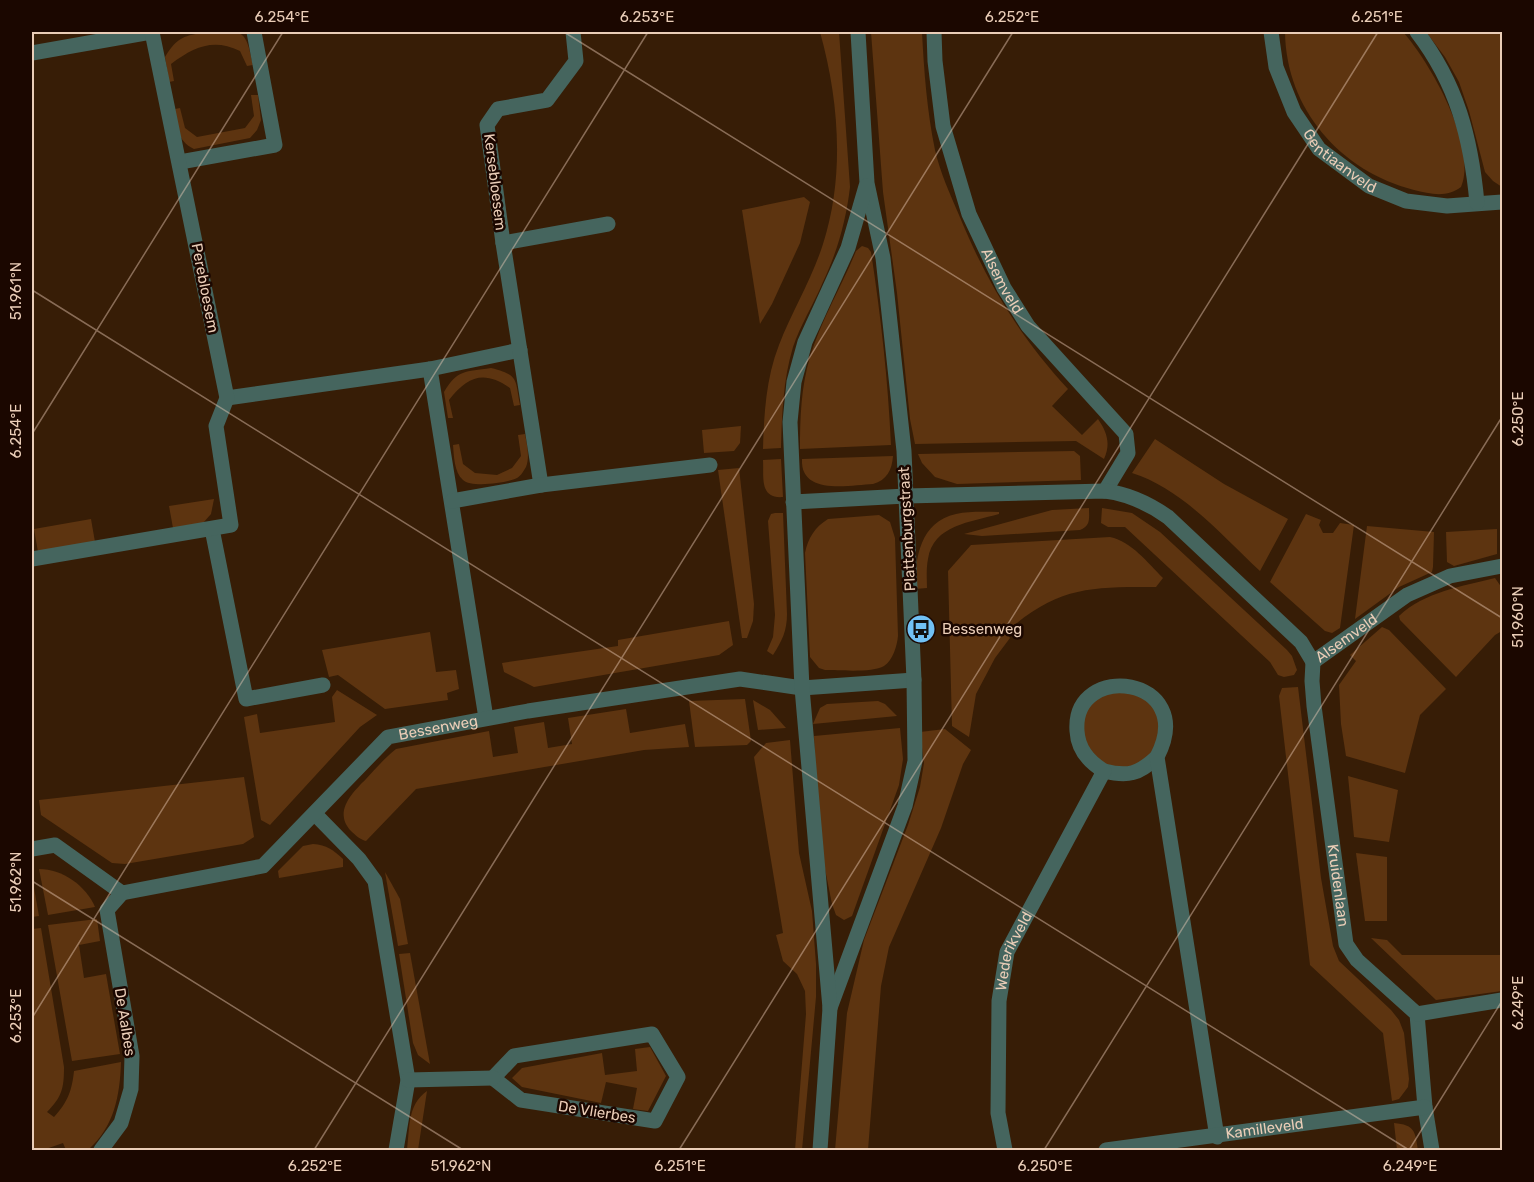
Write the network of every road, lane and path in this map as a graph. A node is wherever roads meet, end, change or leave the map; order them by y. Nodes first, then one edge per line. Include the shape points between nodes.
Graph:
1 (152, 32) edge
2 (254, 32) edge
3 (573, 32) edge
4 (858, 32) edge
5 (934, 32) edge
6 (1271, 32) edge
7 (1417, 32) edge
8 (32, 53) edge
9 (180, 162) junction
10 (867, 183) junction
11 (1503, 202) edge
12 (1477, 203) junction
13 (608, 224) dead end
14 (503, 243) junction
15 (520, 350) junction
16 (430, 369) junction
17 (227, 398) junction
18 (710, 465) dead end
19 (541, 485) junction
20 (1105, 490) junction
21 (906, 496) junction
22 (452, 501) junction
23 (793, 502) junction
24 (212, 529) junction
25 (32, 559) edge
26 (1503, 566) edge
27 (1313, 662) junction
28 (914, 680) junction
29 (323, 685) dead end
30 (802, 688) junction
31 (486, 718) junction
32 (1157, 758) junction
33 (1104, 771) junction
34 (315, 814) junction
35 (32, 847) edge
36 (122, 893) junction
37 (1503, 1000) edge
38 (830, 1008) junction
39 (1417, 1014) junction
40 (493, 1078) junction
41 (408, 1080) junction
42 (1425, 1107) junction
43 (1217, 1137) junction
44 (101, 1150) edge
45 (396, 1150) edge
46 (820, 1150) edge
47 (1005, 1150) edge
48 (1106, 1150) edge
49 (1432, 1150) edge

1 - 8 street
1 - 9 street, Perebloesem
2 - 9 street via 275,145
3 - 14 street, Kersebloesem via 576,60 547,100 498,109 487,125
4 - 10 street, Plattenburgstraat
5 - 20 street, Alsemveld via 943,126 969,214 1004,288 1028,326 1126,434 1128,453
6 - 12 street, Gentiaanveld via 1276,67 1294,112 1319,149 1369,186 1406,201 1447,206
7 - 12 street via 1432,51 1458,104 1474,168
9 - 17 street, Perebloesem
10 - 21 street, Plattenburgstraat via 883,258
10 - 23 street, Plattenburgstraat via 848,248 805,342 794,382 790,422
11 - 12 street, Gentiaanveld
13 - 14 street, Kersebloesem
14 - 15 street, Kersebloesem
15 - 16 street
15 - 19 street, Kersebloesem
16 - 17 street
16 - 22 street
17 - 24 street via 216,426 231,525
18 - 19 street
19 - 22 street
20 - 21 street, Alsemveld
20 - 27 street, Alsemveld via 1148,502 1168,517 1301,642
21 - 23 street, Alsemveld
21 - 28 street, Plattenburgstraat
22 - 31 street
23 - 30 street, Plattenburgstraat
24 - 25 street
24 - 29 street via 246,699
26 - 27 street, Alsemveld via 1450,576 1407,595
27 - 39 street, Kruidenlaan via 1314,706 1346,944 1357,960
28 - 30 street, Bessenweg
28 - 38 street, Plattenburgstraat via 915,761 905,806
30 - 31 street, Bessenweg via 740,679
30 - 38 street, Plattenburgstraat
31 - 34 street, Bessenweg via 388,737
32 - 33 street via 1133,774
32 - 33 street via 1167,729 1164,714 1145,692 1116,685 1089,699 1080,711 1077,725 1083,753
32 - 43 street
33 - 47 street, Wederikveld via 1007,952 999,1012 998,1113
34 - 36 street, Bessenweg via 263,866
34 - 41 street via 375,881
35 - 36 street via 55,845
36 - 44 street, De Aalbes via 107,910 132,1056 131,1089 121,1122
37 - 39 street
38 - 46 street, Plattenburgstraat
39 - 42 street
40 - 40 street, De Vlierbes via 514,1056 652,1034 678,1077 655,1121 521,1100
40 - 41 street
41 - 45 street
42 - 43 street, Kamilleveld
42 - 49 street
43 - 48 street, Kamilleveld

